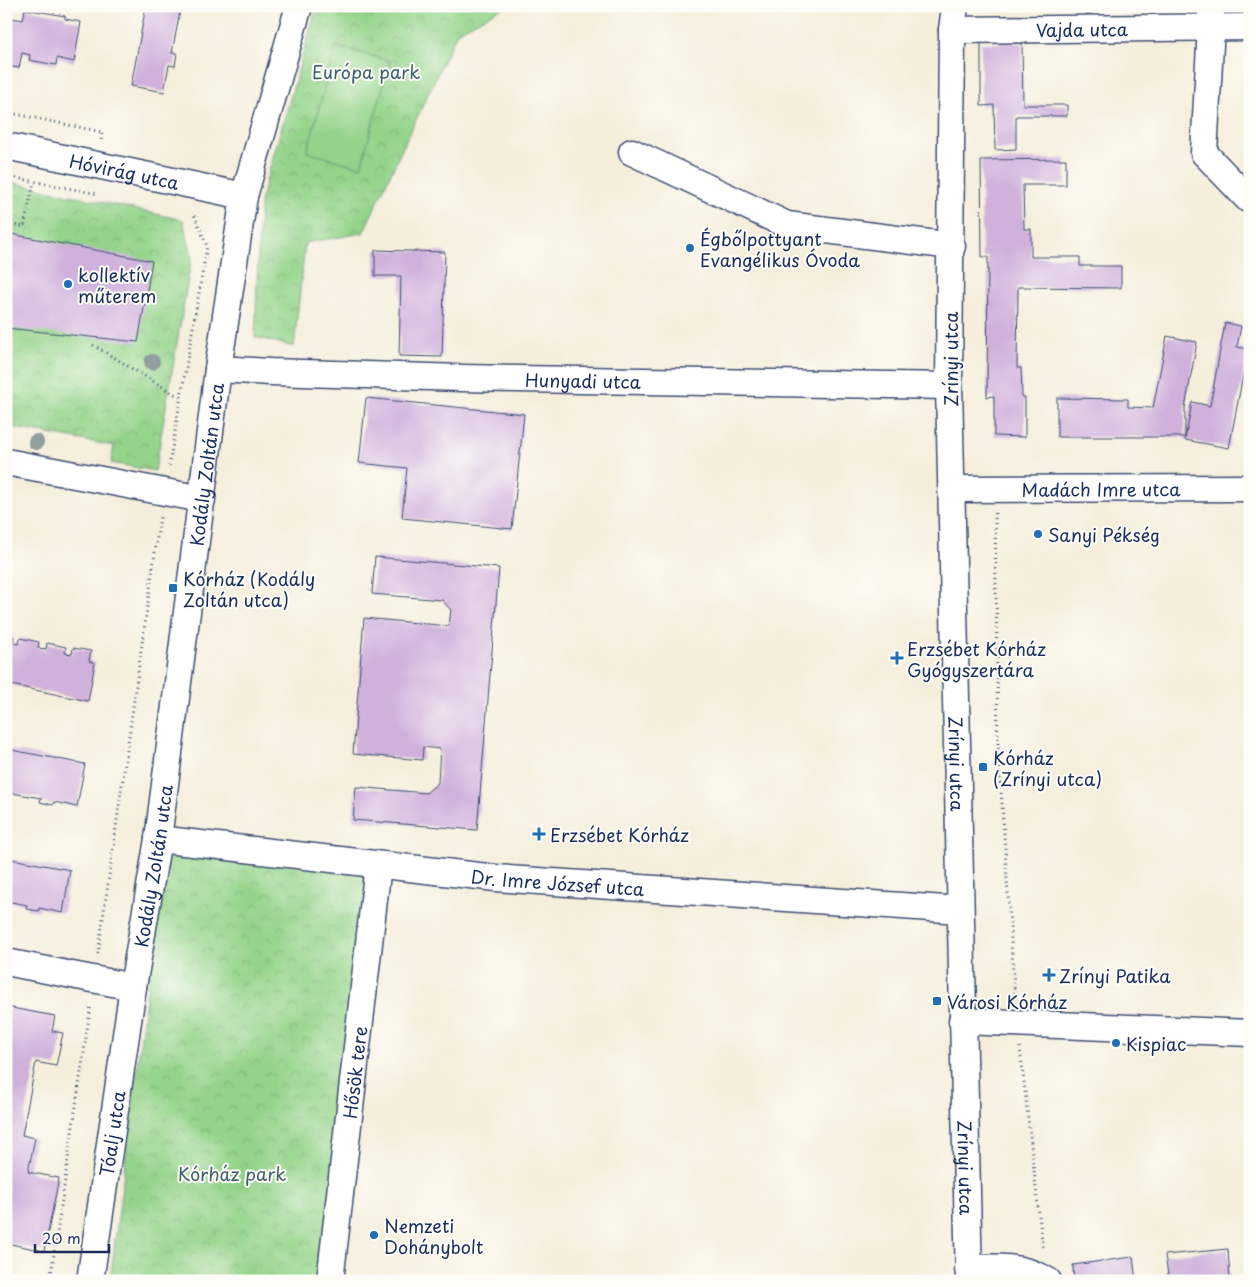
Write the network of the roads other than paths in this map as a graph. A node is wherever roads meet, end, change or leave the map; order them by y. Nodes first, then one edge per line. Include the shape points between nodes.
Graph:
1 (299, 6) edge
2 (1211, 17) edge
3 (954, 18) edge
4 (1250, 27) edge
5 (6, 146) edge
6 (632, 152) dead end
7 (244, 196) junction
8 (1248, 199) dead end
9 (952, 246) junction
10 (218, 368) junction
11 (949, 386) junction
12 (6, 462) edge
13 (1250, 488) edge
14 (952, 490) junction
15 (202, 499) junction
16 (158, 839) junction
17 (378, 865) junction
18 (960, 910) junction
19 (6, 962) edge
20 (134, 987) junction
21 (962, 1021) junction
22 (1250, 1033) edge
23 (968, 1275) edge
24 (1047, 1280) edge
25 (90, 1281) edge
26 (330, 1281) edge

1 - 7 street, Kodály Zoltán utca
2 - 3 street, Vajda utca
2 - 4 street, Vajda utca
2 - 8 street via 1204,154
3 - 9 street, Zrínyi utca
5 - 7 street, Hóvirág utca
6 - 9 street via 787,225
7 - 10 street, Kodály Zoltán utca
9 - 11 street, Zrínyi utca
10 - 11 street, Hunyadi utca via 461,378
10 - 15 street, Kodály Zoltán utca
11 - 14 street, Zrínyi utca
12 - 15 street
13 - 14 street, Madách Imre utca
14 - 18 street, Zrínyi utca
15 - 16 street, Kodály Zoltán utca
16 - 17 street, Dr. Imre József utca
16 - 20 street, Kodály Zoltán utca
17 - 18 street, Dr. Imre József utca via 496,878
17 - 26 street, Hősök tere
18 - 21 street, Zrínyi utca
19 - 20 street
20 - 25 street, Tóalj utca
21 - 22 street
21 - 23 street, Zrínyi utca
23 - 24 street via 986,1267 1018,1269

